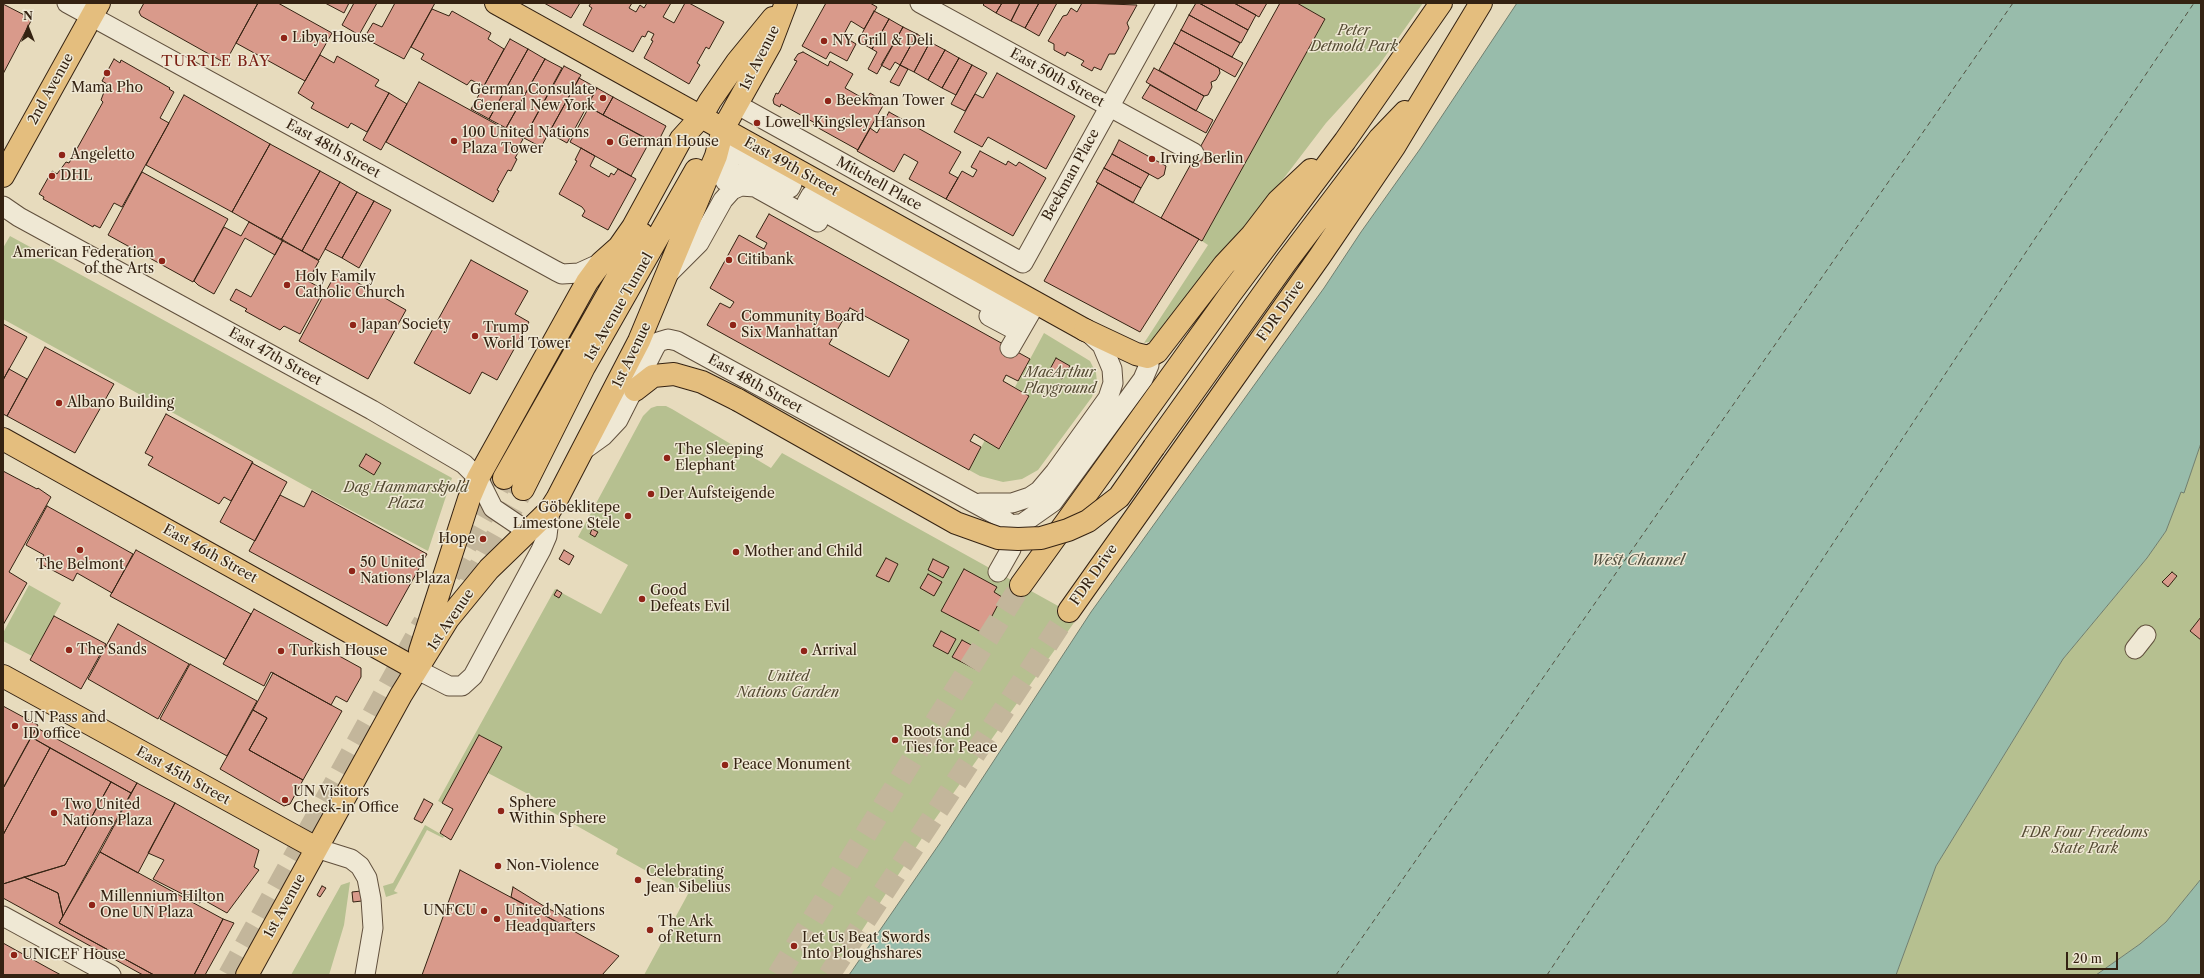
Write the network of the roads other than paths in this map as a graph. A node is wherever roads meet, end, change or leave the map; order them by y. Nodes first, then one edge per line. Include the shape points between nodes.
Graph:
1 (68, 3) edge
2 (496, 3) edge
3 (785, 3) edge
4 (920, 3) edge
5 (1167, 3) edge
6 (1441, 3) edge
7 (1481, 3) edge
8 (95, 10) edge
9 (1434, 80) junction
10 (736, 104) junction
11 (1108, 106) junction
12 (701, 118) junction
13 (723, 129) junction
14 (1345, 141) junction
15 (1194, 152) dead end
16 (3, 176) edge
17 (810, 186) junction
18 (3, 206) edge
19 (791, 207) junction
20 (602, 263) junction
21 (1023, 263) joint
22 (667, 275) junction
23 (1036, 303) junction
24 (1085, 330) junction
25 (1148, 356) junction
26 (634, 390) junction
27 (3, 439) edge
28 (585, 448) junction
29 (478, 478) junction
30 (504, 478) tunnel mouth
31 (523, 489) tunnel mouth
32 (1030, 497) junction
33 (967, 500) junction
34 (550, 510) junction
35 (1016, 528) junction
36 (527, 531) junction
37 (998, 572) dead end
38 (1021, 585) tunnel mouth
39 (1069, 611) tunnel mouth
40 (416, 669) junction
41 (3, 676) edge
42 (316, 848) junction
43 (3, 916) edge
44 (111, 975) edge
45 (247, 975) edge
46 (365, 975) edge

1 - 8 street, East 48th Street
2 - 12 main road, East 49th Street
3 - 10 main road, 1st Avenue via 770,45
3 - 12 main road, 1st Avenue via 737,62
4 - 11 street, East 50th Street
5 - 11 street, Beekman Place
6 - 14 main road
7 - 9 main road, FDR Drive
8 - 16 main road, 2nd Avenue
8 - 20 street, East 48th Street via 562,274 580,273
9 - 26 main road, bridge via 1368,153 1286,262 1119,497 1088,521 1054,535 1031,539 1003,539 956,523 702,382 674,374 653,376
9 - 39 main road, FDR Drive via 1394,147 1320,256
10 - 13 main road, 1st Avenue
10 - 21 street, Mitchell Place
11 - 15 street, East 50th Street
11 - 21 street, Beekman Place
12 - 13 main road, East 49th Street
12 - 20 main road, 1st Avenue via 681,139 633,227 619,247
12 - 30 main road, 1st Avenue Tunnel via 689,147 627,262
13 - 17 main road, East 49th Street
13 - 22 main road, 1st Avenue via 716,156
13 - 31 main road, 1st Avenue Tunnel via 703,156 584,367
14 - 25 main road via 1301,177 1278,201 1210,282 1165,343 1157,352
14 - 38 main road via 1231,293
17 - 17 street via 807,202 1008,315 1013,307
17 - 19 street
17 - 23 main road, East 49th Street
18 - 29 street, East 47th Street via 18,217 372,410 464,464
19 - 22 street via 755,187 741,186 732,190 723,200 699,242
19 - 23 street via 1015,340
20 - 29 main road, 1st Avenue via 587,282
22 - 28 main road, 1st Avenue via 636,347
23 - 24 main road, East 49th Street
24 - 25 main road, East 49th Street via 1136,354
24 - 32 street via 1102,345 1106,353 1113,377 1111,391 1055,472
25 - 35 street via 1149,366 1143,379 1053,502
26 - 28 street, East 48th Street via 612,428
26 - 33 street, East 48th Street via 654,347 662,339 672,340
27 - 40 main road, East 46th Street
28 - 34 main road, 1st Avenue
29 - 36 street, East 47th Street via 493,508
29 - 40 main road, 1st Avenue via 441,585
32 - 33 street via 1012,503 989,505
32 - 35 street via 1021,510
33 - 35 street
34 - 36 main road, 1st Avenue
34 - 40 street via 547,536 541,550 473,676 462,686 449,686
35 - 37 street via 1012,549
36 - 40 main road, 1st Avenue via 462,600
40 - 42 main road, 1st Avenue
41 - 42 main road, East 45th Street
42 - 45 main road, 1st Avenue
42 - 46 street, East 45th Street via 344,856 360,866 364,872 371,899 373,928
43 - 44 street

